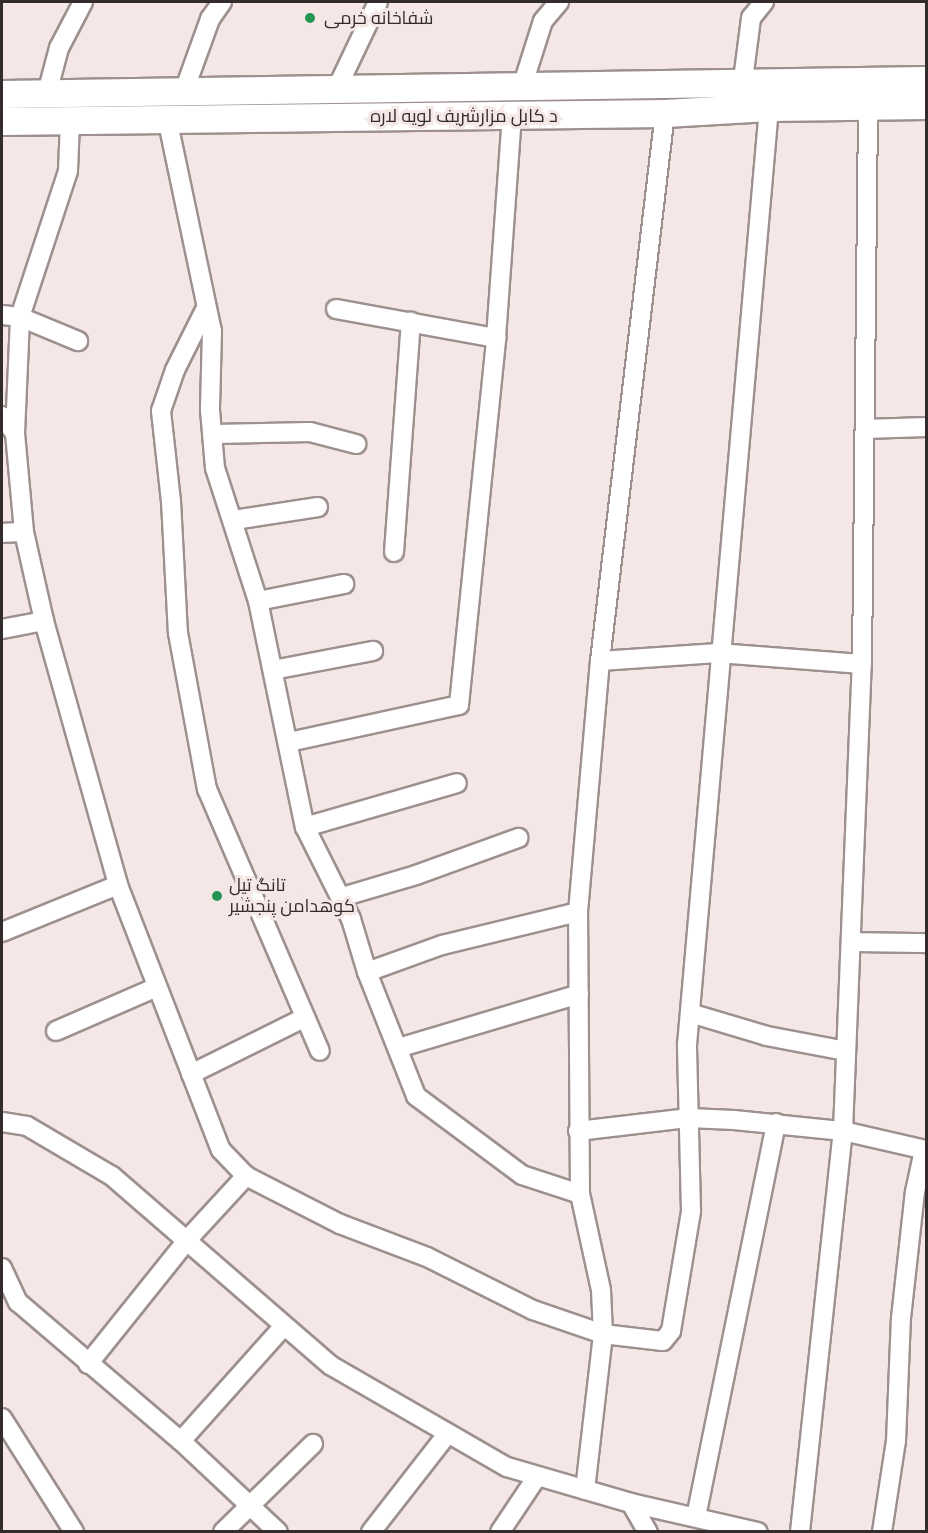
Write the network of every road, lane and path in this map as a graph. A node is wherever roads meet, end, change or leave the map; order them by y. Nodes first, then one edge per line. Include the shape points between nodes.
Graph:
1 (83, 2) edge
2 (222, 2) edge
3 (378, 2) edge
4 (559, 2) edge
5 (764, 2) edge
6 (743, 80) junction
7 (927, 80) edge
8 (523, 84) junction
9 (337, 88) junction
10 (184, 91) junction
11 (46, 93) junction
12 (2, 94) edge
13 (927, 105) edge
14 (868, 106) junction
15 (769, 107) junction
16 (665, 113) junction
17 (512, 116) junction
18 (167, 118) junction
19 (2, 121) edge
20 (70, 121) junction
21 (336, 309) dead end
22 (205, 310) junction
23 (2, 315) edge
24 (20, 317) junction
25 (411, 322) junction
26 (496, 338) junction
27 (78, 341) dead end
28 (2, 416) edge
29 (927, 427) edge
30 (865, 429) junction
31 (15, 434) junction
32 (215, 435) junction
33 (356, 444) dead end
34 (318, 507) dead end
35 (234, 520) junction
36 (24, 532) junction
37 (2, 533) edge
38 (394, 552) dead end
39 (344, 584) dead end
40 (258, 601) junction
41 (44, 621) junction
42 (2, 629) edge
43 (373, 651) dead end
44 (718, 653) junction
45 (600, 661) junction
46 (862, 664) junction
47 (273, 670) junction
48 (289, 742) junction
49 (457, 783) dead end
50 (305, 827) junction
51 (518, 838) dead end
52 (118, 885) junction
53 (342, 897) junction
54 (578, 912) junction
55 (2, 932) edge
56 (851, 942) junction
57 (927, 943) edge
58 (367, 972) junction
59 (155, 988) junction
60 (579, 994) junction
61 (690, 1013) junction
62 (304, 1018) junction
63 (56, 1031) dead end
64 (398, 1048) junction
65 (320, 1051) dead end
66 (846, 1051) junction
67 (191, 1074) junction
68 (689, 1118) junction
69 (2, 1122) edge
70 (776, 1123) junction
71 (578, 1131) junction
72 (843, 1131) junction
73 (926, 1150) edge
74 (246, 1176) junction
75 (580, 1194) junction
76 (188, 1239) junction
77 (2, 1268) edge
78 (284, 1326) junction
79 (603, 1334) junction
80 (88, 1364) junction
81 (2, 1418) edge
82 (448, 1433) junction
83 (181, 1441) junction
84 (313, 1444) dead end
85 (536, 1478) junction
86 (585, 1490) junction
87 (631, 1503) junction
88 (250, 1507) junction
89 (696, 1517) junction
90 (639, 1528) edge
91 (74, 1532) edge
92 (223, 1532) edge
93 (278, 1532) edge
94 (371, 1532) edge
95 (500, 1532) edge
96 (758, 1532) edge
97 (800, 1532) edge
98 (882, 1532) edge

1 - 11 street via 59,48
2 - 10 street via 210,19
3 - 9 street
4 - 8 street via 543,21
5 - 6 street via 751,18
6 - 7 highway, د کابل مزارشریف لویه لاره
6 - 8 highway, د کابل مزارشریف لویه لاره
8 - 9 highway, د کابل مزارشریف لویه لاره
9 - 10 highway, د کابل مزارشریف لویه لاره
10 - 11 highway, د کابل مزارشریف لویه لاره
11 - 12 highway, د کابل مزارشریف لویه لاره
13 - 14 highway, د کابل مزارشریف لویه لاره
14 - 15 highway, د کابل مزارشریف لویه لاره
14 - 30 street
15 - 16 highway, د کابل مزارشریف لویه لاره
15 - 44 street
16 - 17 highway, د کابل مزارشریف لویه لاره
16 - 45 street
17 - 18 highway, د کابل مزارشریف لویه لاره
17 - 26 street
18 - 20 highway, د کابل مزارشریف لویه لاره
18 - 22 street
19 - 20 highway, د کابل مزارشریف لویه لاره
20 - 24 street via 68,171
21 - 25 street
22 - 32 street via 212,331 210,410
22 - 62 street via 160,411 171,501 178,633 207,789
23 - 24 street
24 - 27 street
24 - 31 street
25 - 26 street
25 - 38 street
26 - 48 street via 459,705
28 - 31 street
29 - 30 street
30 - 46 street
31 - 36 street
32 - 33 street via 314,432
32 - 35 street via 215,468
34 - 35 street
35 - 40 street
36 - 37 street
36 - 41 street
39 - 40 street
40 - 47 street
41 - 42 street
41 - 52 street
43 - 47 street
44 - 45 street
44 - 46 street
44 - 61 street
45 - 54 street
46 - 56 street
47 - 48 street
48 - 50 street
49 - 50 street
50 - 53 street
51 - 53 street
52 - 55 street
52 - 59 street
53 - 58 street
54 - 58 street via 442,945
54 - 60 street
56 - 57 street
56 - 66 street
58 - 64 street
59 - 63 street
59 - 67 street
60 - 64 street
60 - 71 street
61 - 66 street via 767,1036
61 - 68 street
62 - 65 street
62 - 67 street
64 - 75 street via 416,1096 522,1175
66 - 72 street
67 - 74 street via 221,1150
68 - 70 street
68 - 71 street
68 - 79 street via 691,1210 671,1331 663,1341
69 - 76 street via 27,1126 112,1176
70 - 72 street
70 - 89 street
71 - 75 street
72 - 73 street
72 - 97 street
73 - 98 street via 915,1192 901,1318 896,1441
74 - 76 street
74 - 79 street via 340,1224 427,1257 533,1310
75 - 79 street via 601,1290
76 - 78 street
76 - 80 street
77 - 80 street via 18,1302
78 - 82 street via 330,1365
78 - 83 street
79 - 86 street
80 - 83 street
81 - 91 street
82 - 85 street via 507,1467
82 - 94 street
83 - 88 street
84 - 88 street
85 - 86 street
85 - 95 street
86 - 87 street
87 - 89 street
87 - 90 street
88 - 92 street
88 - 93 street
89 - 96 street

